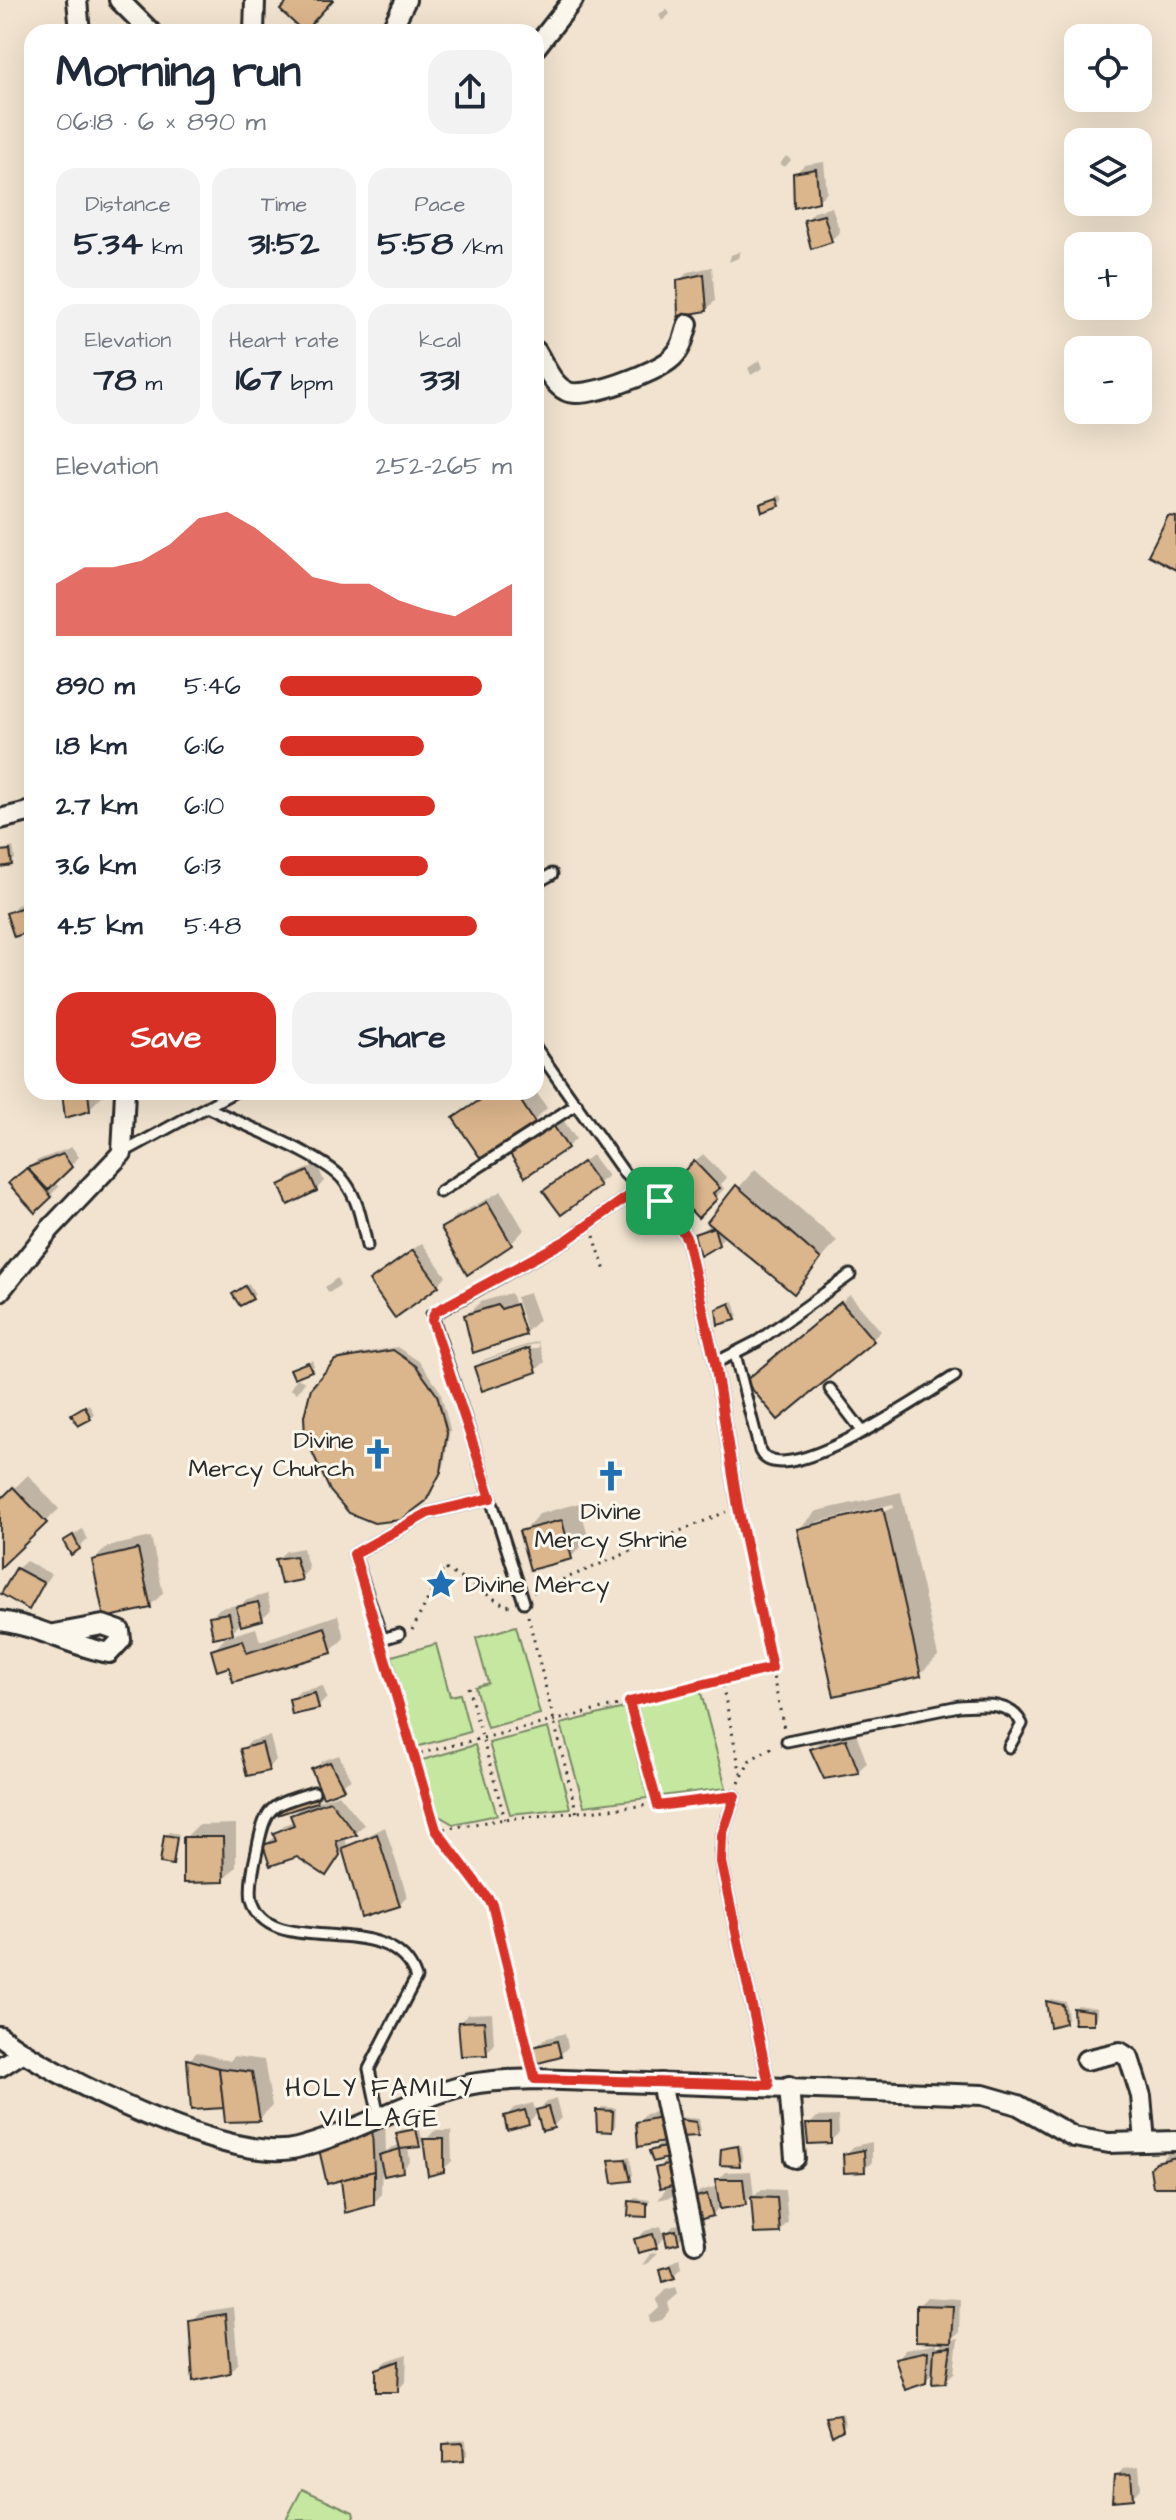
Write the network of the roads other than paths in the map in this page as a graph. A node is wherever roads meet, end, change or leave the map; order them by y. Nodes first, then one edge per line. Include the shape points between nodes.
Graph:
1 (77, 0) edge
2 (119, 0) edge
3 (255, 0) edge
4 (406, 0) edge
5 (573, 0) edge
6 (79, 24) edge
7 (143, 24) edge
8 (254, 24) edge
9 (394, 24) edge
10 (544, 37) edge
11 (688, 324) dead end
12 (544, 364) edge
13 (24, 813) edge
14 (0, 819) edge
15 (552, 874) dead end
16 (544, 878) edge
17 (544, 1059) edge
18 (125, 1100) edge
19 (222, 1100) edge
20 (577, 1104) junction
21 (209, 1108) junction
22 (122, 1153) junction
23 (641, 1187) junction
24 (440, 1192) dead end
25 (367, 1246) dead end
26 (850, 1275) dead end
27 (0, 1291) edge
28 (735, 1354) junction
29 (715, 1363) junction
30 (955, 1376) dead end
31 (830, 1389) dead end
32 (863, 1432) junction
33 (491, 1498) junction
34 (738, 1507) road end
35 (523, 1598) road end
36 (0, 1621) edge
37 (54, 1634) dead end
38 (399, 1634) dead end
39 (787, 1741) road end
40 (1009, 1747) dead end
41 (314, 1792) dead end
42 (735, 1796) road end
43 (0, 2036) edge
44 (22, 2053) junction
45 (1086, 2060) dead end
46 (0, 2067) edge
47 (661, 2083) junction
48 (769, 2085) junction
49 (789, 2086) junction
50 (379, 2117) junction
51 (1176, 2141) edge
52 (1145, 2142) junction
53 (795, 2158) dead end
54 (695, 2243) dead end

1 - 6 street
2 - 7 street
3 - 8 street
4 - 9 street
5 - 10 street
11 - 12 street via 680,350 669,361 592,392 566,391
13 - 14 street
15 - 16 lane
17 - 20 lane
18 - 22 street
19 - 21 lane
20 - 23 lane via 619,1166
20 - 24 lane
21 - 22 lane
21 - 25 lane via 343,1178 357,1201
22 - 27 street
23 - 29 lane via 667,1206 687,1239
23 - 33 lane via 590,1225 432,1315
26 - 28 lane
28 - 29 lane
28 - 32 lane via 763,1458 782,1464
29 - 34 lane
30 - 32 lane
31 - 32 lane
33 - 35 lane
33 - 38 lane via 428,1513 354,1554 382,1639
36 - 37 street
39 - 40 lane via 984,1704 1018,1716 1020,1732
41 - 50 lane via 273,1805 268,1812 251,1898 259,1915 276,1925 382,1941 411,1962 416,1978 369,2069
42 - 48 lane via 722,1835 721,1862
43 - 44 street
44 - 46 street
44 - 50 street via 139,2111 264,2150 296,2148
45 - 52 street via 1120,2052 1129,2058 1141,2096
47 - 48 street
47 - 50 street via 535,2079 463,2086
47 - 54 street
48 - 49 street
49 - 52 street via 983,2095 1018,2105 1074,2137
49 - 53 street
51 - 52 street

